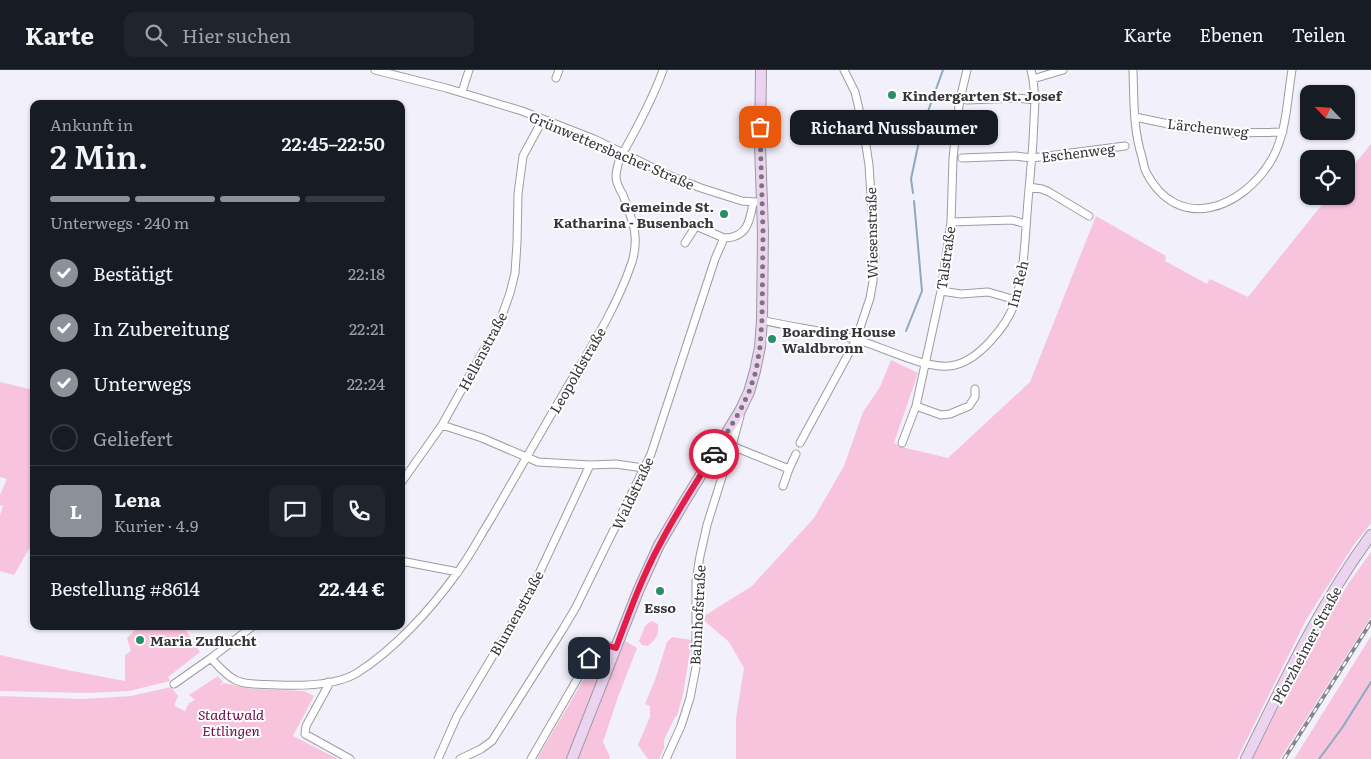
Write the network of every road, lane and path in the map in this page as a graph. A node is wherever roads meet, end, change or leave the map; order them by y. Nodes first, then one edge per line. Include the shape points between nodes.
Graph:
1 (376, 70) edge
2 (469, 70) edge
3 (559, 70) edge
4 (663, 70) edge
5 (761, 70) edge
6 (844, 70) edge
7 (967, 70) edge
8 (1031, 70) edge
9 (1063, 70) edge
10 (1133, 70) edge
11 (1292, 70) edge
12 (556, 78) dead end
13 (1033, 79) junction
14 (462, 92) junction
15 (967, 100) dead end
16 (1036, 100) junction
17 (1134, 117) junction
18 (543, 119) junction
19 (1283, 132) junction
20 (1125, 146) dead end
21 (623, 154) junction
22 (962, 158) dead end
23 (1032, 158) junction
24 (1029, 187) junction
25 (757, 202) junction
26 (1089, 216) dead end
27 (950, 222) junction
28 (1026, 224) junction
29 (724, 238) junction
30 (686, 243) dead end
31 (942, 291) junction
32 (1016, 300) junction
33 (762, 320) junction
34 (856, 340) junction
35 (926, 364) junction
36 (975, 389) dead end
37 (916, 406) junction
38 (740, 411) junction
39 (442, 425) junction
40 (800, 443) dead end
41 (902, 443) dead end
42 (732, 446) junction
43 (796, 454) dead end
44 (527, 457) junction
45 (590, 465) junction
46 (643, 468) junction
47 (789, 469) junction
48 (405, 476) edge
49 (783, 486) dead end
50 (1371, 535) edge
51 (405, 562) edge
52 (458, 572) junction
53 (248, 630) edge
54 (616, 648) junction
55 (211, 658) junction
56 (328, 682) junction
57 (174, 684) dead end
58 (350, 759) edge
59 (438, 759) edge
60 (460, 759) edge
61 (531, 759) edge
62 (572, 759) edge
63 (666, 759) edge
64 (1246, 759) edge

1 - 14 street, Grünwettersbacher Straße
2 - 14 street
3 - 12 street
4 - 21 street, Leopoldstraße
5 - 25 main road
6 - 34 street, Wiesenstraße via 855,92 863,126 875,258 870,298
7 - 27 street, Talstraße via 954,144
8 - 13 street, Im Reh
9 - 13 street
10 - 17 street
11 - 19 street
13 - 16 street, Im Reh
14 - 18 street, Grünwettersbacher Straße
15 - 16 street
16 - 23 street, Im Reh
17 - 19 street, Lärchenweg via 1233,133
17 - 19 street via 1137,143 1146,171 1158,189 1176,204 1201,209 1219,206 1258,179
18 - 21 street, Grünwettersbacher Straße
18 - 39 street, Hellenstraße via 523,156 520,169 515,273 510,293 500,321
20 - 23 street, Eschenweg
21 - 25 street, Grünwettersbacher Straße via 693,185 742,201
21 - 44 street, Leopoldstraße via 616,178 634,223 633,259 626,281 602,328
22 - 23 street, Eschenweg
23 - 24 street, Im Reh
24 - 26 street via 1049,192
24 - 28 street, Im Reh
25 - 29 street via 743,231 732,238
25 - 33 main road via 763,232
27 - 28 street via 1012,220
27 - 31 street, Talstraße
28 - 32 street, Im Reh
29 - 30 street via 696,226
29 - 46 street, Waldstraße via 651,454
31 - 32 street via 962,294 988,292
31 - 35 street, Talstraße
32 - 35 street, Im Reh via 1002,327 973,356 952,366
33 - 34 street, Im Reh
33 - 38 main road via 756,371
34 - 35 street, Im Reh
34 - 40 street, Wiesenstraße
35 - 37 street, Talstraße
36 - 37 street via 969,406 950,414
37 - 41 street, Talstraße
38 - 42 street, Bahnhofstraße
38 - 54 main road via 659,545
39 - 44 street
39 - 48 street, Hellenstraße
42 - 47 street
42 - 63 street, Bahnhofstraße via 707,525 696,581 696,667 690,698
43 - 47 street
44 - 45 street via 538,462
44 - 52 street, Leopoldstraße
45 - 46 street
45 - 59 street, Blumenstraße via 529,595 457,716
46 - 60 street, Waldstraße via 564,629 492,742
47 - 49 street
50 - 64 main road, Pforzheimer Straße via 1321,611
51 - 52 street
52 - 56 street, Leopoldstraße via 388,649 355,674
53 - 55 street
54 - 61 street via 603,644 594,650
54 - 62 main road
55 - 56 street, Leopoldstraße via 229,677 248,684 304,686
55 - 57 street
56 - 58 street via 305,734

